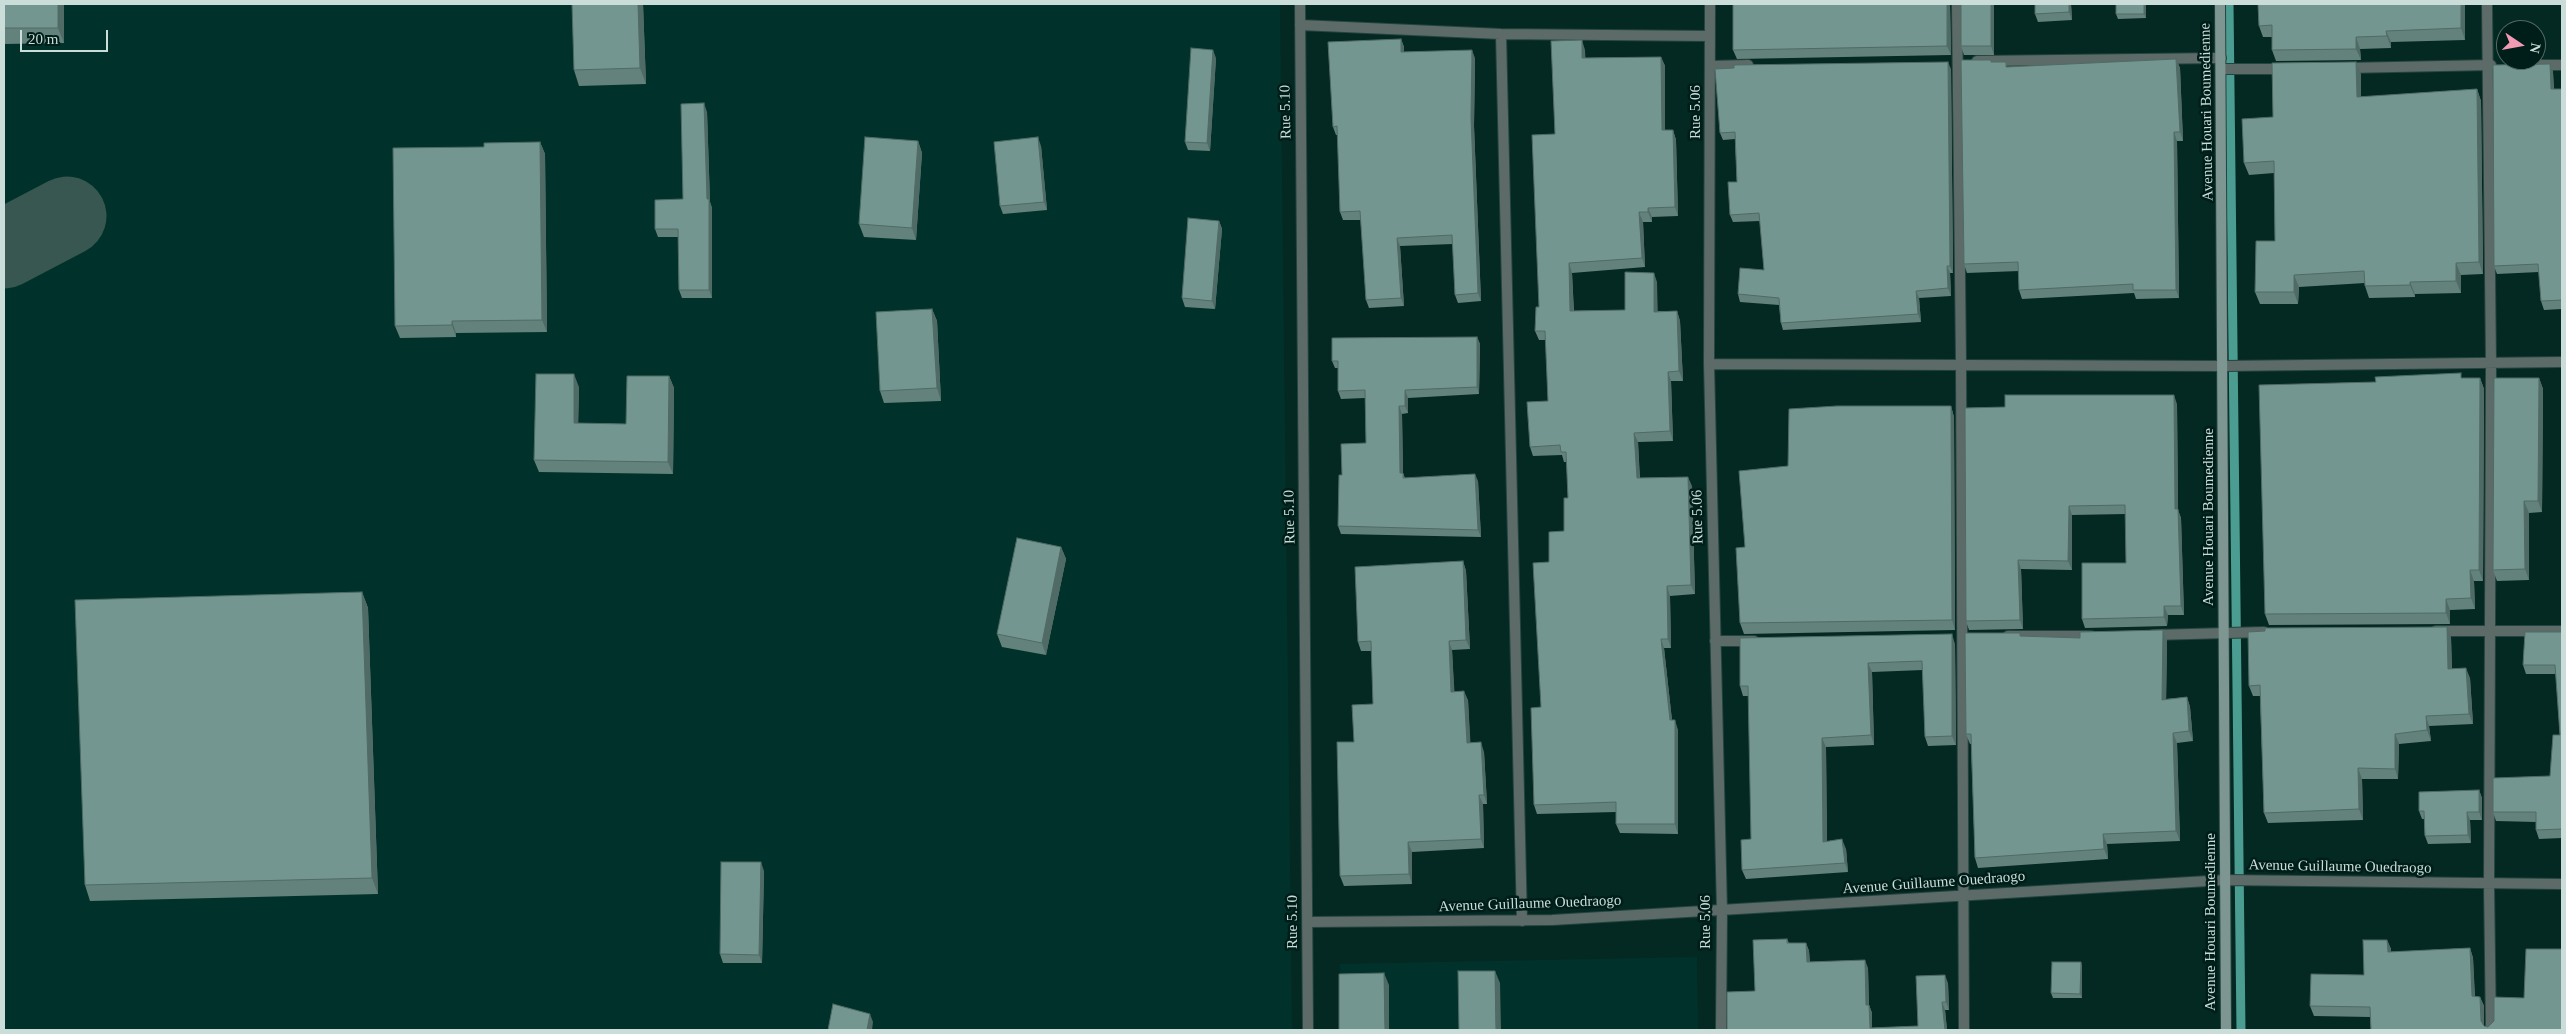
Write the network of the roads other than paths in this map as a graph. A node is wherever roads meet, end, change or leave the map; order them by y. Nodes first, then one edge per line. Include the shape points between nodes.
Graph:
1 (1300, 4) edge
2 (1710, 4) edge
3 (1957, 4) edge
4 (2220, 4) edge
5 (2487, 4) edge
6 (1300, 25) junction
7 (1501, 34) junction
8 (1710, 36) junction
9 (1953, 62) junction
10 (2222, 64) junction
11 (1760, 65) edge
12 (2487, 65) junction
13 (2496, 65) edge
14 (2546, 65) edge
15 (2562, 65) edge
16 (1711, 66) junction
17 (2299, 68) edge
18 (2338, 68) edge
19 (2562, 362) edge
20 (1962, 363) junction
21 (2491, 363) junction
22 (1709, 364) junction
23 (2223, 366) junction
24 (2423, 631) edge
25 (2562, 631) edge
26 (2224, 632) junction
27 (2272, 632) edge
28 (2490, 632) junction
29 (2145, 635) edge
30 (2001, 636) edge
31 (2097, 636) edge
32 (1765, 640) edge
33 (1715, 641) junction
34 (2225, 880) junction
35 (2562, 884) edge
36 (2488, 885) junction
37 (1964, 897) junction
38 (1722, 911) junction
39 (1522, 921) junction
40 (1308, 922) junction
41 (1308, 1030) edge
42 (1721, 1030) edge
43 (1964, 1030) edge
44 (2226, 1030) edge
45 (2491, 1030) edge

1 - 6 street, Rue 5.10
2 - 8 street, Rue 5.06
3 - 9 street
4 - 10 main road, Avenue Houari Boumedienne
5 - 12 street
6 - 7 street
6 - 40 street, Rue 5.10
7 - 8 street
7 - 39 street
8 - 16 street, Rue 5.06
9 - 10 street
9 - 20 street
10 - 17 street
10 - 23 main road, Avenue Houari Boumedienne
11 - 16 street
12 - 13 street
12 - 18 street
12 - 21 street
14 - 15 street
16 - 22 street, Rue 5.06
19 - 21 street
20 - 22 street
20 - 23 street
20 - 37 street
21 - 23 street
21 - 28 street
22 - 33 street, Rue 5.06
23 - 26 main road, Avenue Houari Boumedienne
24 - 28 street
25 - 28 street
26 - 27 street
26 - 29 street
26 - 34 main road, Avenue Houari Boumedienne
28 - 36 street
30 - 31 street
32 - 33 street
33 - 38 street, Rue 5.06
34 - 36 street, Avenue Guillaume Ouedraogo
34 - 37 street, Avenue Guillaume Ouedraogo
34 - 44 main road, Avenue Houari Boumedienne
35 - 36 street, Avenue Guillaume Ouedraogo
36 - 45 street
37 - 38 street, Avenue Guillaume Ouedraogo
37 - 43 street
38 - 39 street, Avenue Guillaume Ouedraogo
38 - 42 street, Rue 5.06
39 - 40 street, Avenue Guillaume Ouedraogo
40 - 41 street, Rue 5.10

